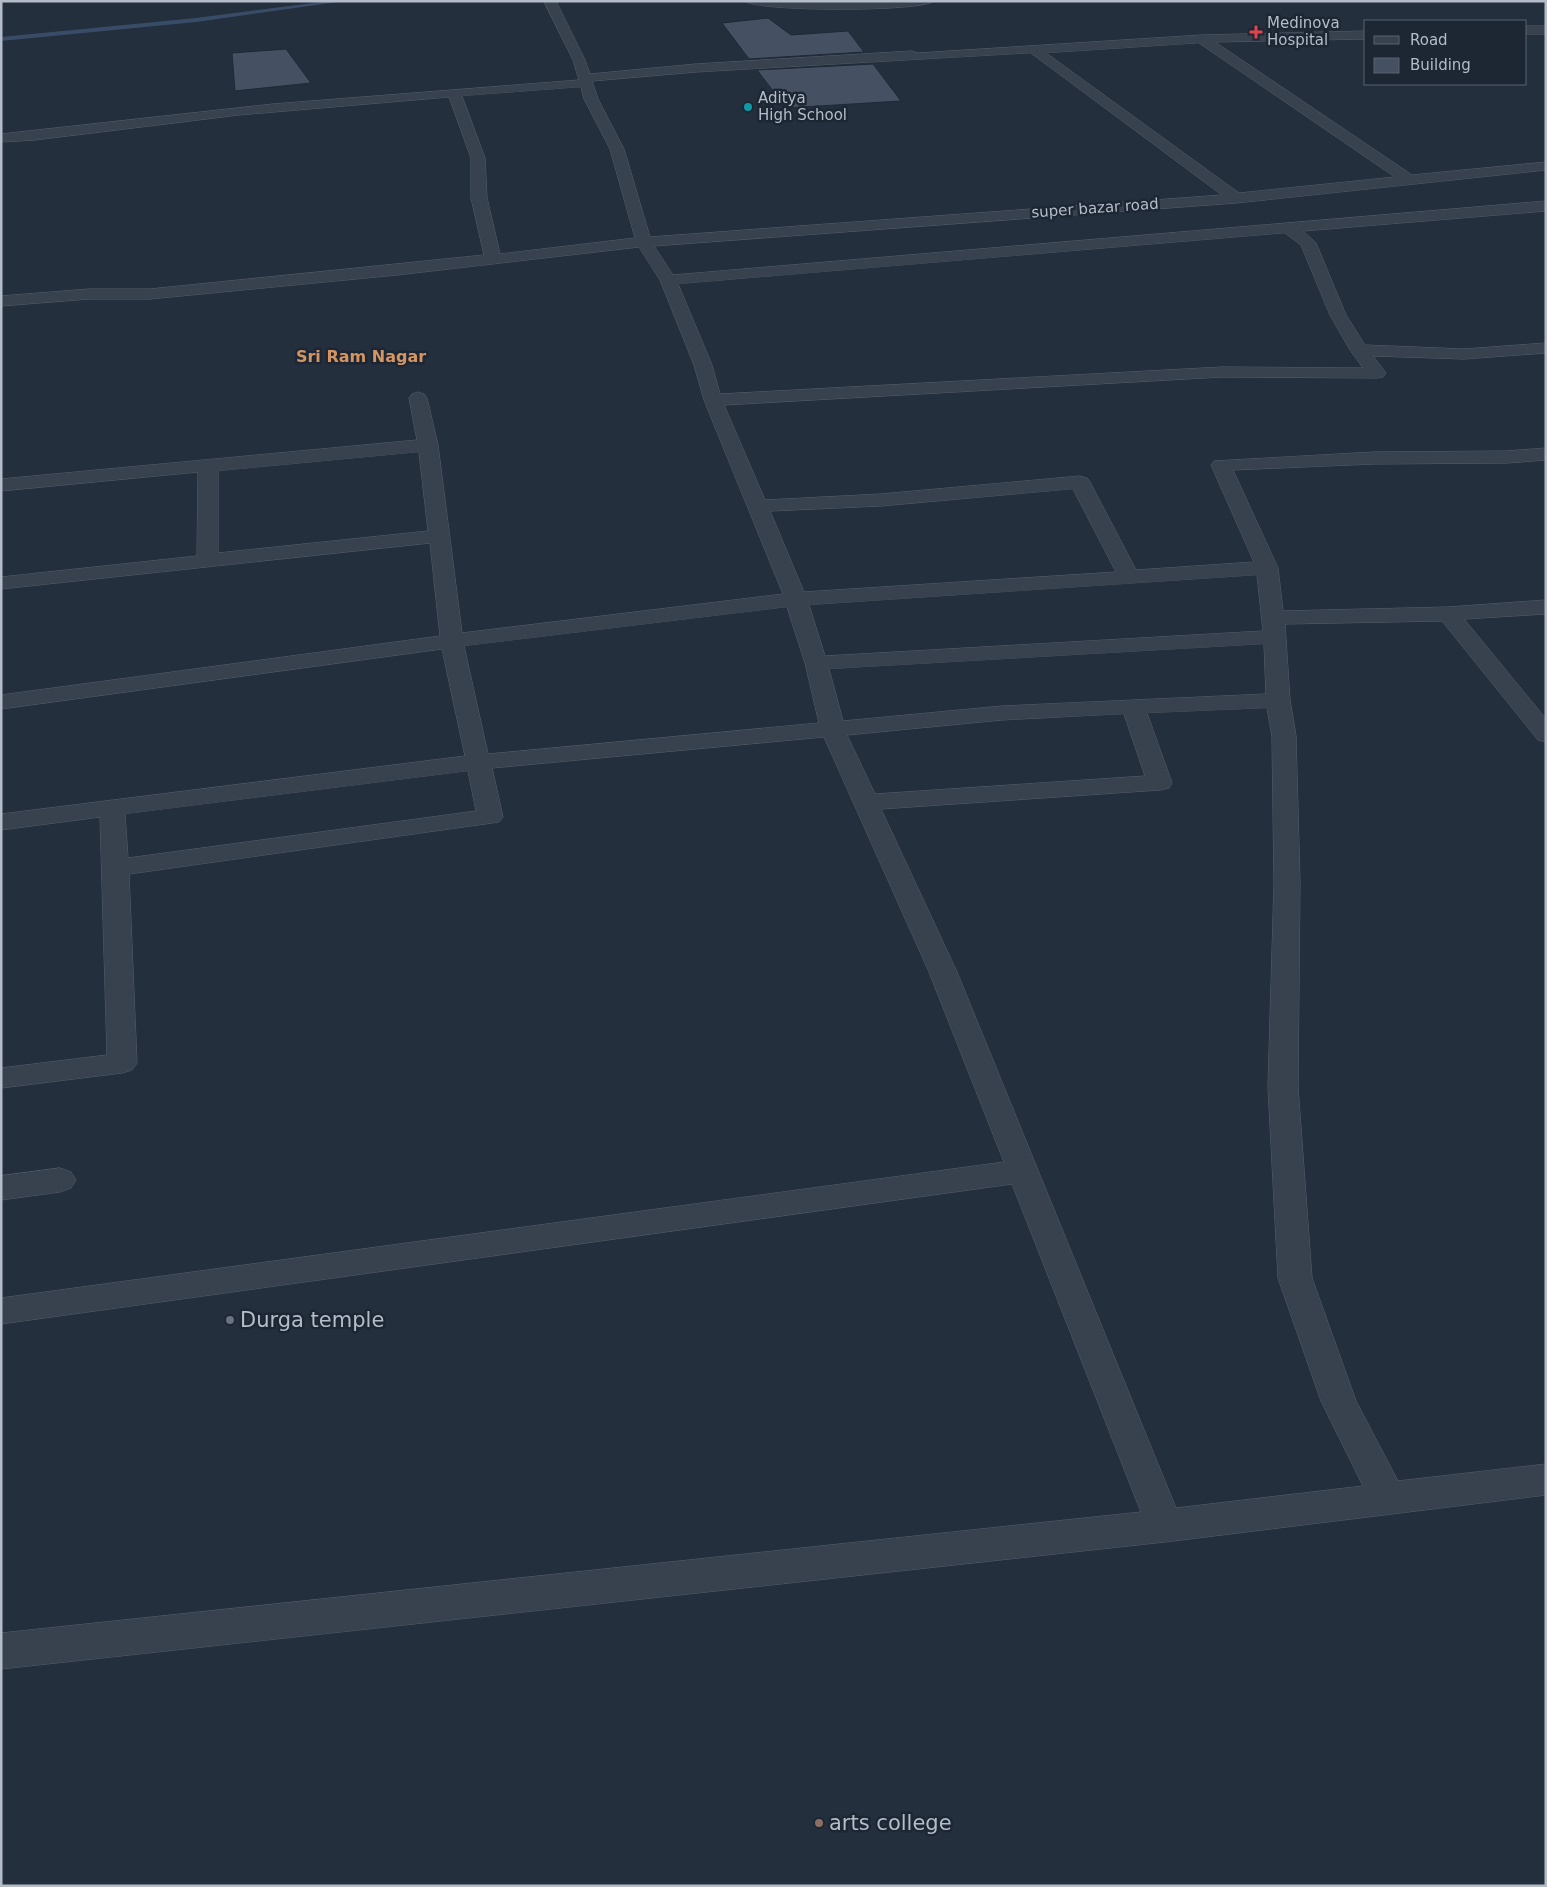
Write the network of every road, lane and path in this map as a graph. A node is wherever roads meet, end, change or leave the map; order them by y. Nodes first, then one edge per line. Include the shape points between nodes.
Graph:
1 (550, 1) edge
2 (750, 1) edge
3 (928, 1) edge
4 (1527, 30) edge
5 (1546, 30) edge
6 (1364, 35) edge
7 (1202, 39) junction
8 (1033, 49) junction
9 (585, 80) junction
10 (454, 93) junction
11 (1, 138) edge
12 (1546, 166) edge
13 (1408, 180) junction
14 (1236, 198) junction
15 (1546, 206) edge
16 (1289, 228) junction
17 (644, 242) junction
18 (493, 259) junction
19 (668, 280) junction
20 (1, 301) edge
21 (1546, 348) edge
22 (1359, 350) junction
23 (418, 398) dead end
24 (713, 400) junction
25 (428, 445) junction
26 (1546, 454) edge
27 (208, 465) junction
28 (1, 486) edge
29 (758, 506) junction
30 (439, 536) junction
31 (208, 560) junction
32 (1267, 568) junction
33 (1129, 577) junction
34 (1, 583) edge
35 (796, 599) junction
36 (1546, 606) edge
37 (1448, 614) junction
38 (1274, 628) junction
39 (452, 641) junction
40 (816, 663) junction
41 (1278, 700) junction
42 (1, 702) edge
43 (1133, 707) junction
44 (833, 730) junction
45 (1546, 735) edge
46 (478, 762) junction
47 (866, 802) junction
48 (112, 808) junction
49 (1, 822) edge
50 (116, 868) junction
51 (1, 1078) edge
52 (1024, 1171) junction
53 (60, 1180) dead end
54 (1, 1188) edge
55 (1, 1311) edge
56 (1546, 1479) edge
57 (1388, 1499) junction
58 (1166, 1526) junction
59 (1, 1651) edge

1 - 9 street
2 - 3 street via 788,6
4 - 5 street
6 - 7 street
7 - 8 street
7 - 13 street
8 - 9 street via 696,68
8 - 14 street
9 - 10 street
9 - 17 street via 591,99 617,149
10 - 11 street via 273,108
10 - 18 street via 478,158 479,198
12 - 13 street, super bazar road
13 - 14 street, super bazar road
14 - 17 street, super bazar road
15 - 16 street
16 - 19 street
16 - 22 street via 1308,243 1338,315
17 - 18 street, super bazar road
17 - 19 street
18 - 20 street, super bazar road via 150,294 89,294
19 - 24 street via 703,365
21 - 22 street via 1464,354
22 - 24 street via 1377,373 1222,372
23 - 25 street
24 - 29 street
25 - 27 street
25 - 30 street
26 - 32 street via 1221,465
27 - 28 street
27 - 31 street
29 - 33 street via 881,500 1080,482
29 - 35 street
30 - 31 street
30 - 39 street
31 - 34 street
32 - 33 street
32 - 38 street
33 - 35 street
35 - 39 street
35 - 40 street
36 - 37 street
37 - 38 street
37 - 45 street
38 - 40 street
38 - 41 street
39 - 42 street
39 - 46 street
40 - 44 street
41 - 43 street
41 - 57 street via 1284,736 1287,883 1283,1087 1295,1278 1339,1401
43 - 44 street via 1002,713
43 - 47 street via 1160,783
44 - 46 street
44 - 47 street
46 - 48 street
46 - 50 street via 490,817
47 - 52 street via 944,972
48 - 49 street
48 - 50 street
50 - 51 street via 122,1063
52 - 55 street
52 - 58 street
53 - 54 street
56 - 57 street
57 - 58 street
58 - 59 street

